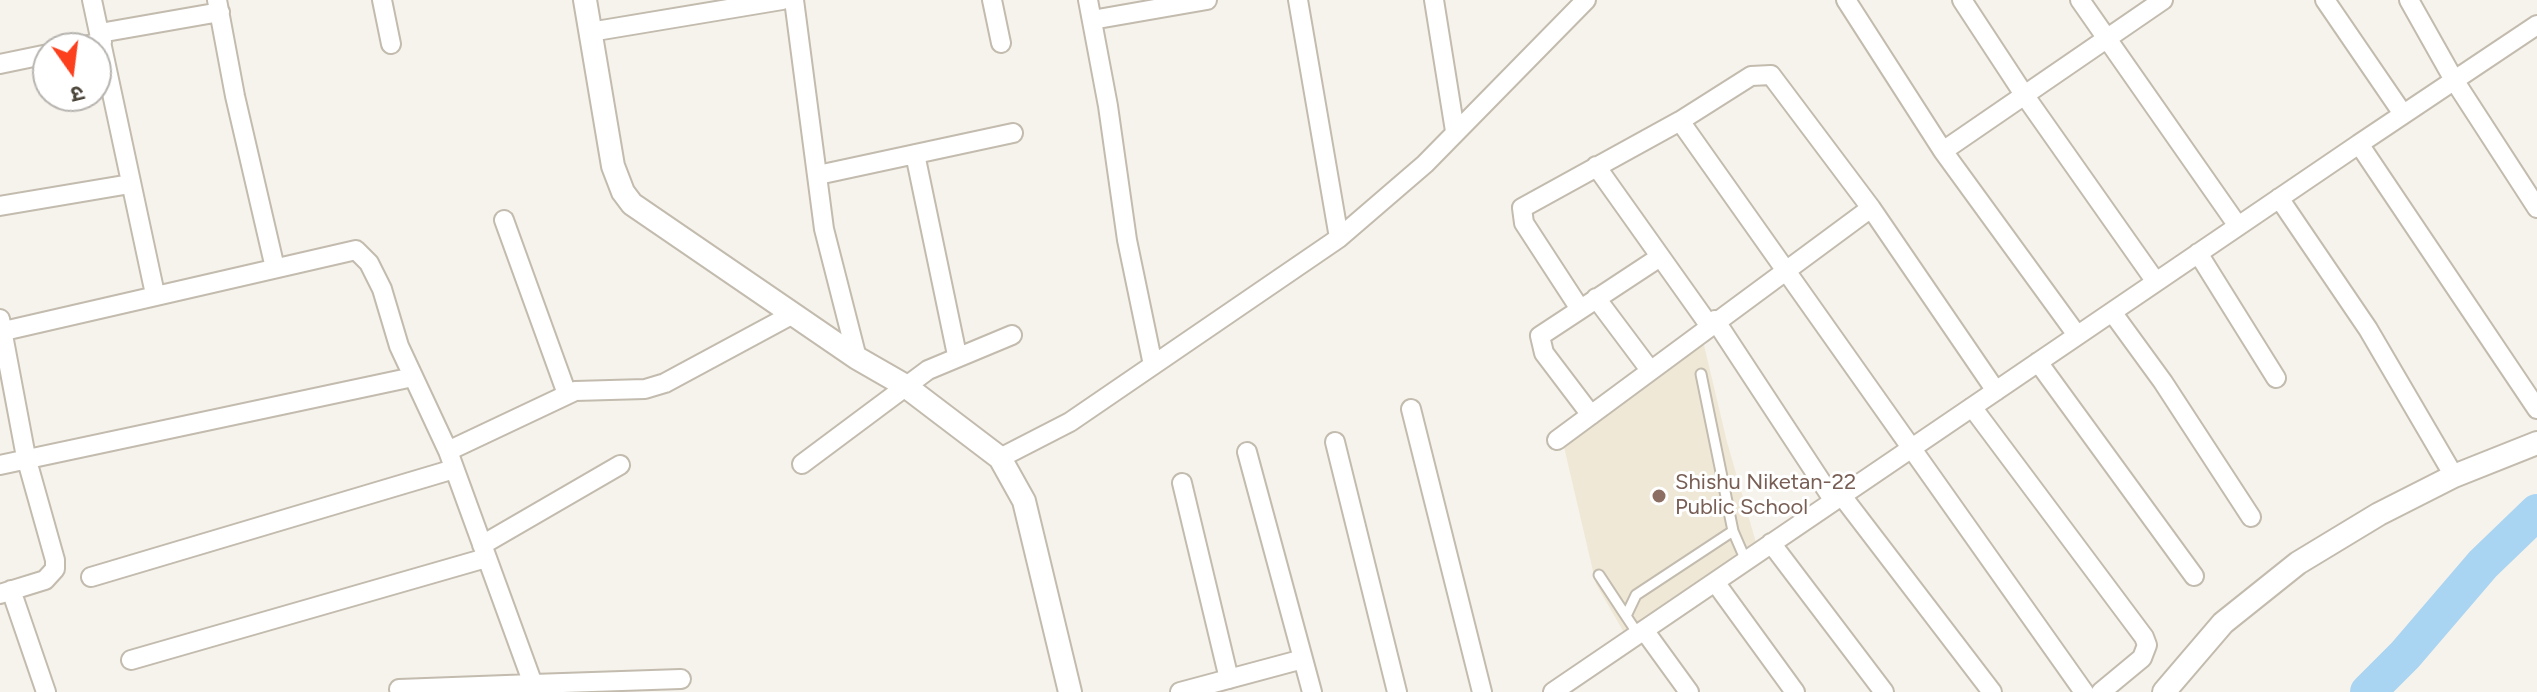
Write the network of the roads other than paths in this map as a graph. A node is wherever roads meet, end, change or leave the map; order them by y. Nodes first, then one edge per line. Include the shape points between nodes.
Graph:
1 (92, 0) edge
2 (382, 0) edge
3 (585, 0) edge
4 (782, 0) edge
5 (794, 0) edge
6 (992, 0) edge
7 (1088, 0) edge
8 (1207, 0) edge
9 (1298, 0) edge
10 (1434, 0) edge
11 (1586, 0) edge
12 (1846, 0) edge
13 (1962, 0) edge
14 (2080, 0) edge
15 (2163, 0) edge
16 (2325, 0) edge
17 (2409, 0) edge
18 (219, 6) edge
19 (1092, 20) junction
20 (2537, 25) edge
21 (100, 32) edge
22 (590, 32) junction
23 (112, 35) edge
24 (2107, 39) junction
25 (1001, 43) dead end
26 (391, 44) dead end
27 (32, 57) edge
28 (0, 64) edge
29 (2454, 80) junction
30 (112, 93) edge
31 (2025, 96) junction
32 (2403, 114) junction
33 (1680, 121) junction
34 (1455, 131) junction
35 (1013, 133) dead end
36 (2359, 144) junction
37 (1943, 151) junction
38 (915, 154) junction
39 (1596, 166) junction
40 (818, 175) junction
41 (130, 184) junction
42 (2279, 198) junction
43 (0, 206) edge
44 (1871, 208) junction
45 (2537, 208) edge
46 (504, 220) dead end
47 (2238, 226) junction
48 (1339, 238) junction
49 (2198, 253) junction
50 (1660, 257) junction
51 (275, 268) junction
52 (1786, 269) junction
53 (2156, 282) junction
54 (155, 294) junction
55 (1588, 304) junction
56 (2112, 312) junction
57 (793, 314) junction
58 (1712, 323) junction
59 (2, 325) edge
60 (1012, 335) dead end
61 (2077, 335) junction
62 (957, 355) junction
63 (857, 358) junction
64 (2038, 362) junction
65 (1153, 365) junction
66 (1650, 370) junction
67 (1701, 374) dead end
68 (413, 377) junction
69 (2276, 378) dead end
70 (904, 385) junction
71 (1996, 391) junction
72 (567, 394) junction
73 (1972, 407) junction
74 (1411, 409) dead end
75 (2537, 409) edge
76 (1591, 415) junction
77 (0, 422) edge
78 (20, 422) junction
79 (1557, 440) dead end
80 (1335, 442) dead end
81 (2537, 443) edge
82 (1911, 448) junction
83 (1247, 452) dead end
84 (26, 457) junction
85 (1000, 458) junction
86 (451, 460) junction
87 (802, 464) dead end
88 (0, 465) edge
89 (620, 465) dead end
90 (2454, 476) junction
91 (1182, 483) dead end
92 (1838, 498) junction
93 (2251, 517) dead end
94 (1733, 531) junction
95 (1771, 543) junction
96 (484, 552) junction
97 (1746, 561) junction
98 (1599, 575) dead end
99 (2194, 576) dead end
100 (91, 577) dead end
101 (1715, 582) junction
102 (6, 592) edge
103 (1626, 616) junction
104 (1641, 632) junction
105 (1303, 659) junction
106 (131, 660) dead end
107 (681, 679) dead end
108 (1229, 679) junction
109 (533, 684) junction
110 (399, 689) dead end
111 (46, 692) edge
112 (1070, 692) edge
113 (1180, 692) edge
114 (1312, 692) edge
115 (1397, 692) edge
116 (1482, 692) edge
117 (1553, 692) edge
118 (1689, 692) edge
119 (1795, 692) edge
120 (1884, 692) edge
121 (1992, 692) edge
122 (2084, 692) edge
123 (2101, 692) edge
124 (2164, 692) edge

1 - 21 street
2 - 26 street
3 - 22 street
4 - 22 street
5 - 40 street
6 - 25 street
7 - 19 street
8 - 19 street
9 - 48 street
10 - 34 street
11 - 34 street
12 - 37 street
13 - 31 street
14 - 24 street
15 - 24 street
16 - 32 street
17 - 29 street
18 - 23 street
18 - 51 street
19 - 65 street
20 - 29 street
22 - 57 street via 613,166 623,192 632,204
24 - 31 street
24 - 47 street
27 - 28 street
29 - 32 street
29 - 45 street
30 - 41 street
31 - 37 street
31 - 53 street
32 - 36 street
33 - 39 street
33 - 44 street via 1751,76 1771,75
33 - 52 street
34 - 48 street
35 - 38 street
36 - 42 street
36 - 75 street
37 - 61 street
38 - 40 street
38 - 62 street
39 - 50 street
39 - 55 street via 1521,211 1524,223
40 - 63 street via 824,229
41 - 43 street
41 - 54 street
42 - 47 street
42 - 90 street via 2368,329
44 - 52 street
44 - 71 street
46 - 72 street
47 - 49 street
48 - 65 street
49 - 53 street
49 - 69 street
50 - 55 street
50 - 58 street
51 - 54 street
51 - 68 street via 348,250 360,252 382,289
52 - 58 street
52 - 82 street
53 - 56 street
54 - 59 street
55 - 66 street
55 - 76 street via 1545,332 1540,341
56 - 61 street
56 - 93 street
57 - 63 street
57 - 72 street via 665,383
58 - 66 street
58 - 92 street
59 - 78 street
60 - 62 street
61 - 64 street
62 - 70 street
63 - 70 street
64 - 71 street
64 - 99 street
65 - 85 street via 1070,422
66 - 76 street
67 - 94 lane
68 - 84 street
68 - 86 street
70 - 85 street
70 - 87 street
71 - 73 street
72 - 86 street
73 - 82 street
73 - 123 street via 2144,637 2142,658
74 - 116 street
76 - 79 street
77 - 78 street
78 - 84 street
80 - 115 street
81 - 90 street
82 - 92 street
82 - 122 street
83 - 105 street
84 - 88 street
84 - 102 street via 55,569 45,580
85 - 112 street via 1024,501
86 - 96 street
86 - 100 street
89 - 96 street
90 - 124 street via 2298,563 2223,623
91 - 108 street
92 - 95 street
92 - 121 street
94 - 97 lane
94 - 103 lane via 1636,595
95 - 97 street
95 - 120 street
96 - 106 street
96 - 109 street
97 - 101 street
98 - 103 lane
101 - 104 street
101 - 119 street
102 - 111 street
103 - 104 lane
104 - 117 street
104 - 118 street
105 - 108 street
105 - 114 street
107 - 109 street
108 - 113 street
109 - 110 street

